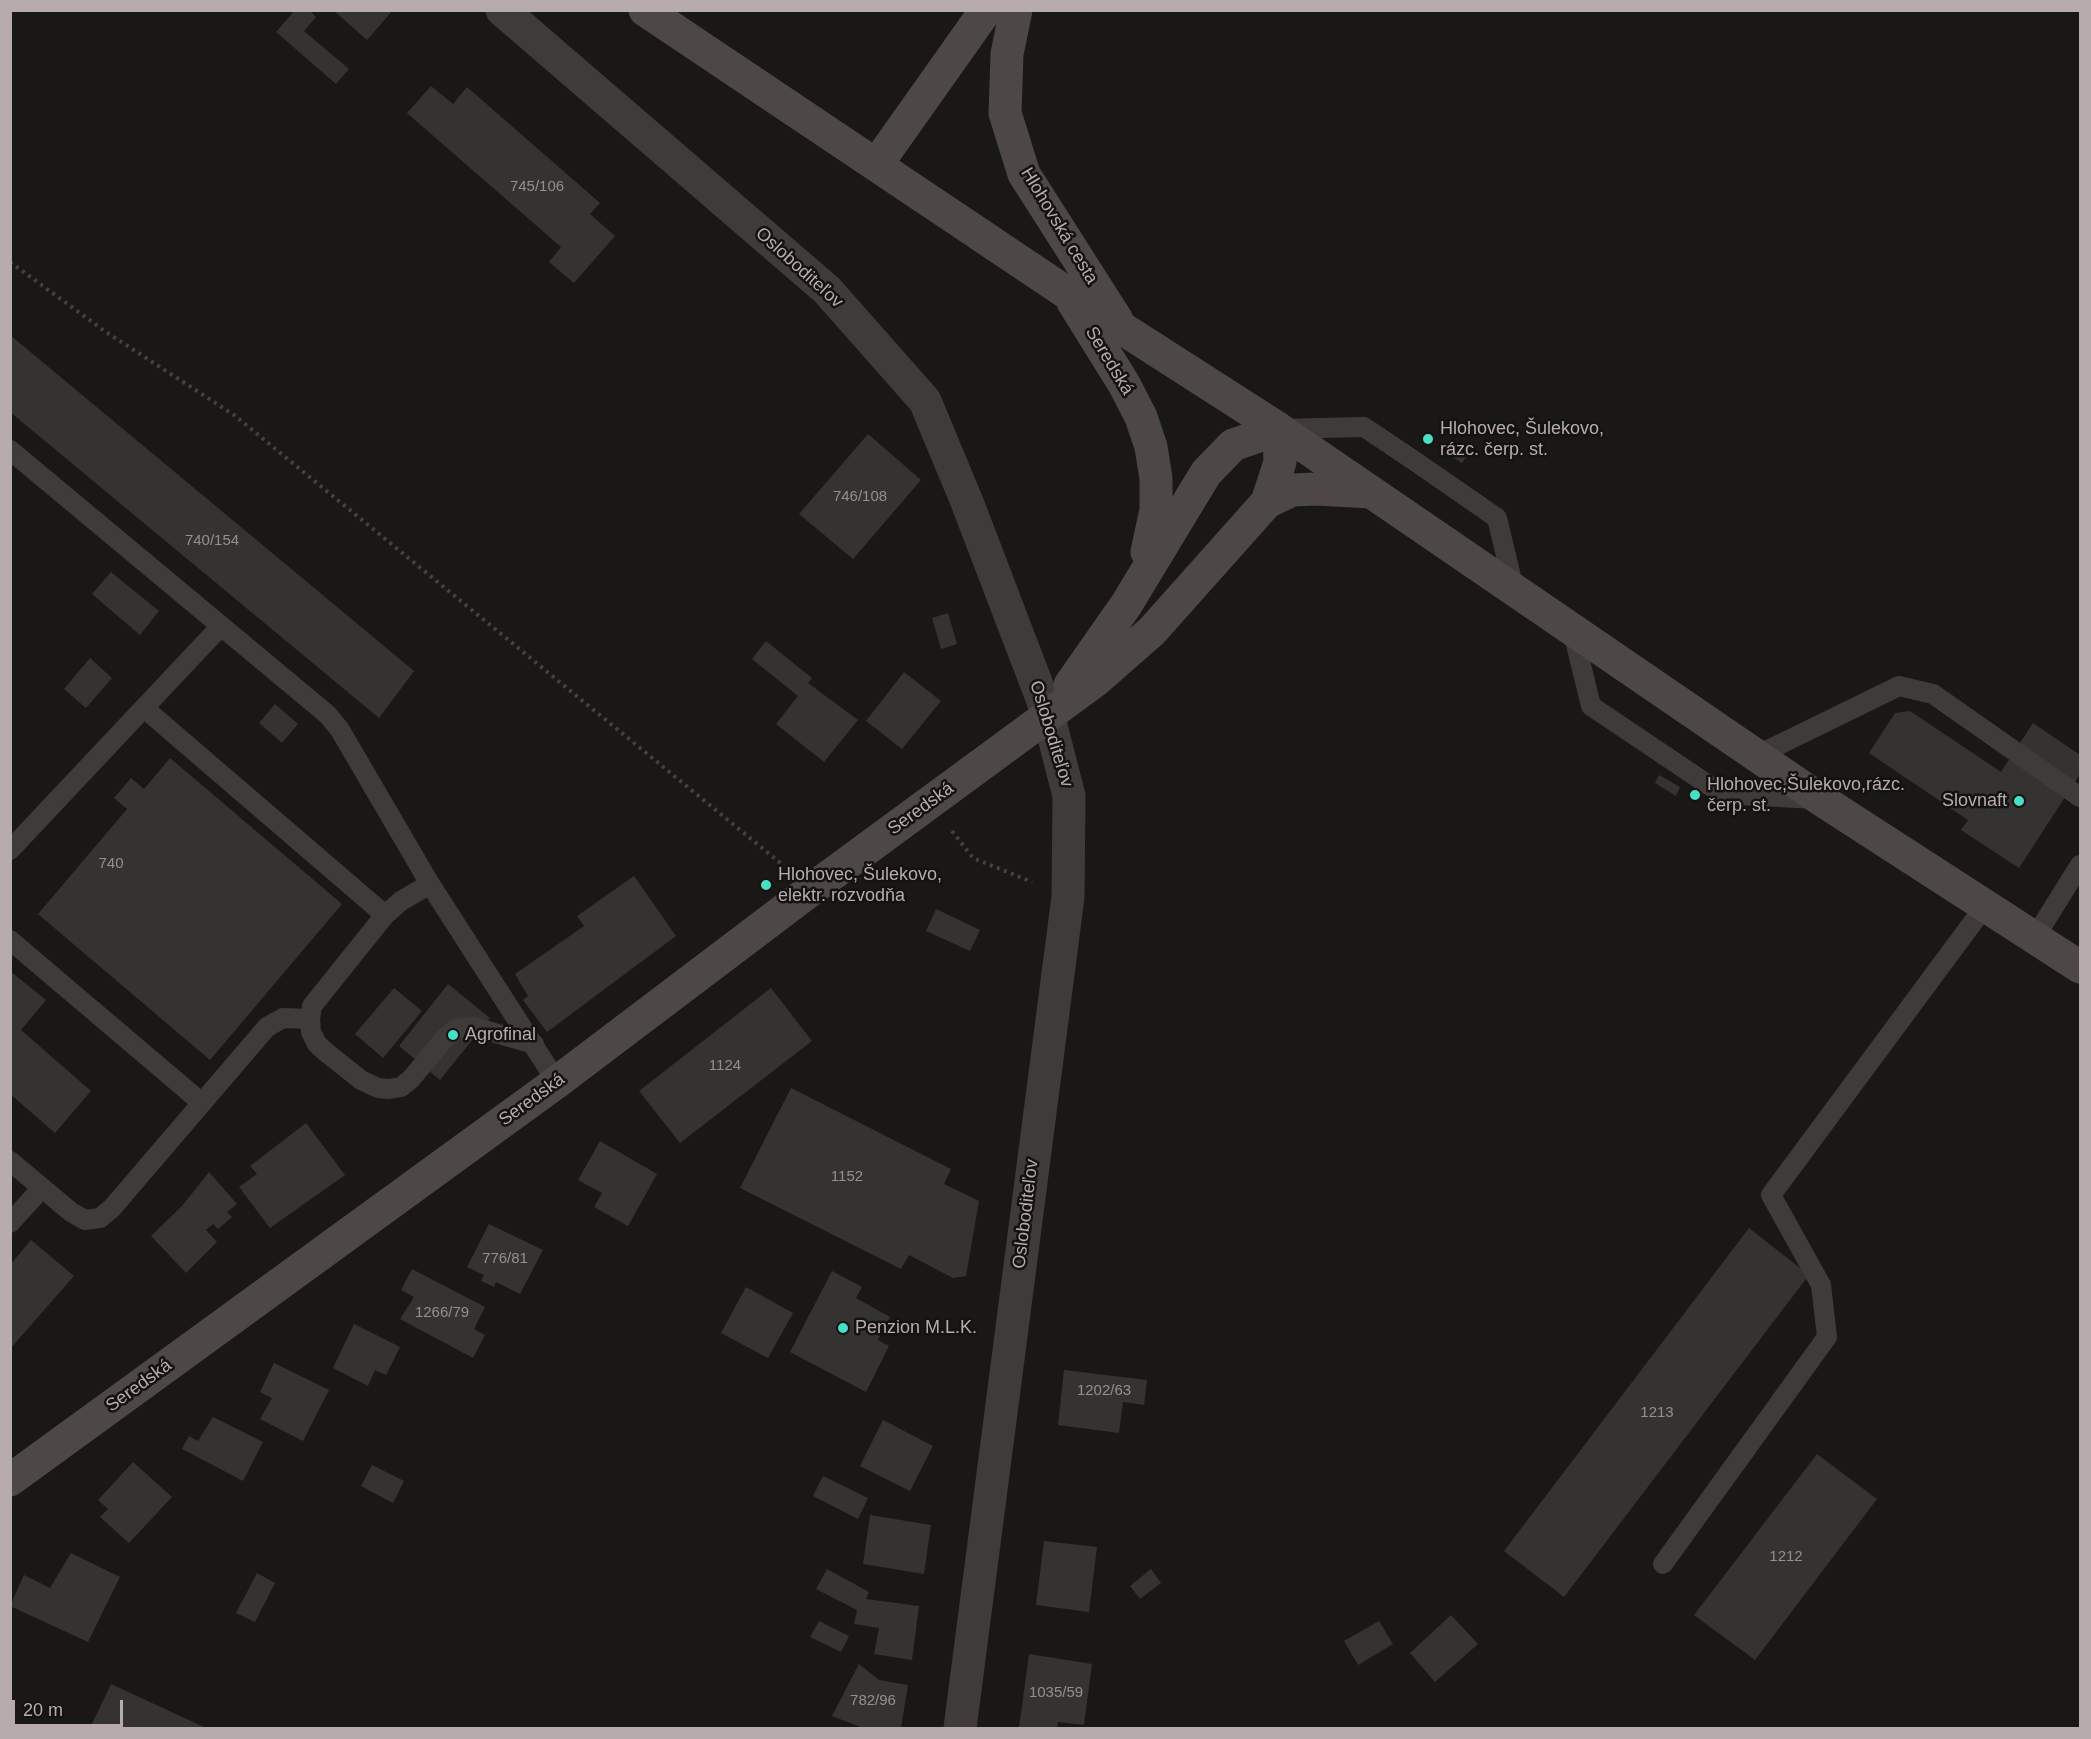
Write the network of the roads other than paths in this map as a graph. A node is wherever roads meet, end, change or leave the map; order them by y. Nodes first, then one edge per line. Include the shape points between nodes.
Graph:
1 (502, 10) edge
2 (645, 10) edge
3 (986, 10) edge
4 (1016, 10) edge
5 (877, 164) junction
6 (1067, 293) junction
7 (1123, 329) junction
8 (1279, 429) junction
9 (10, 450) edge
10 (1371, 492) junction
11 (1267, 502) junction
12 (1514, 589) junction
13 (1126, 605) junction
14 (221, 626) junction
15 (1572, 628) junction
16 (144, 708) junction
17 (1048, 714) junction
18 (1756, 756) junction
19 (2080, 797) edge
20 (1820, 800) junction
21 (10, 850) edge
22 (2080, 865) edge
23 (430, 884) junction
24 (1985, 906) junction
25 (385, 915) junction
26 (2035, 937) junction
27 (10, 940) edge
28 (2080, 968) edge
29 (309, 1019) junction
30 (534, 1044) junction
31 (557, 1082) junction
32 (202, 1103) junction
33 (10, 1161) edge
34 (42, 1188) junction
35 (10, 1223) edge
36 (10, 1480) edge
37 (1663, 1564) dead end
38 (960, 1728) edge

1 - 17 street, Osloboditeľov via 827,290 925,401
2 - 5 street
3 - 5 street
4 - 7 street, Hlohovská cesta via 1007,54 1005,112 1024,174
5 - 6 street
6 - 7 street
6 - 13 street, Seredská via 1124,384 1151,447 1156,510 1145,559
7 - 8 street
8 - 10 street
8 - 11 street, Seredská via 1280,462
8 - 12 lane via 1364,427 1373,433 1497,518
8 - 13 street, Seredská via 1233,445 1219,457 1190,495
9 - 14 lane
10 - 11 street, Seredská via 1292,490
10 - 12 street
11 - 17 street, Seredská via 1152,631 1095,681
12 - 15 street
13 - 17 street, Seredská
14 - 16 lane
14 - 23 lane via 340,730
15 - 18 street
15 - 20 lane via 1591,706 1722,794
16 - 21 lane
16 - 25 lane
17 - 31 street, Seredská
17 - 38 street, Osloboditeľov via 1069,796 1068,897
18 - 19 lane via 1899,686 1933,694
18 - 20 street
20 - 24 street
22 - 26 lane
23 - 25 lane
23 - 30 lane
24 - 26 street
24 - 37 lane via 1771,1195 1821,1285 1827,1336
25 - 29 lane via 322,991
26 - 28 street
27 - 32 lane
29 - 30 lane via 317,1044 327,1053 361,1080 389,1089 401,1087 411,1079 456,1029 474,1027
29 - 32 lane via 282,1018 273,1022
30 - 31 lane
31 - 36 street, Seredská
32 - 34 lane via 100,1218 85,1220
33 - 34 lane
34 - 35 lane

